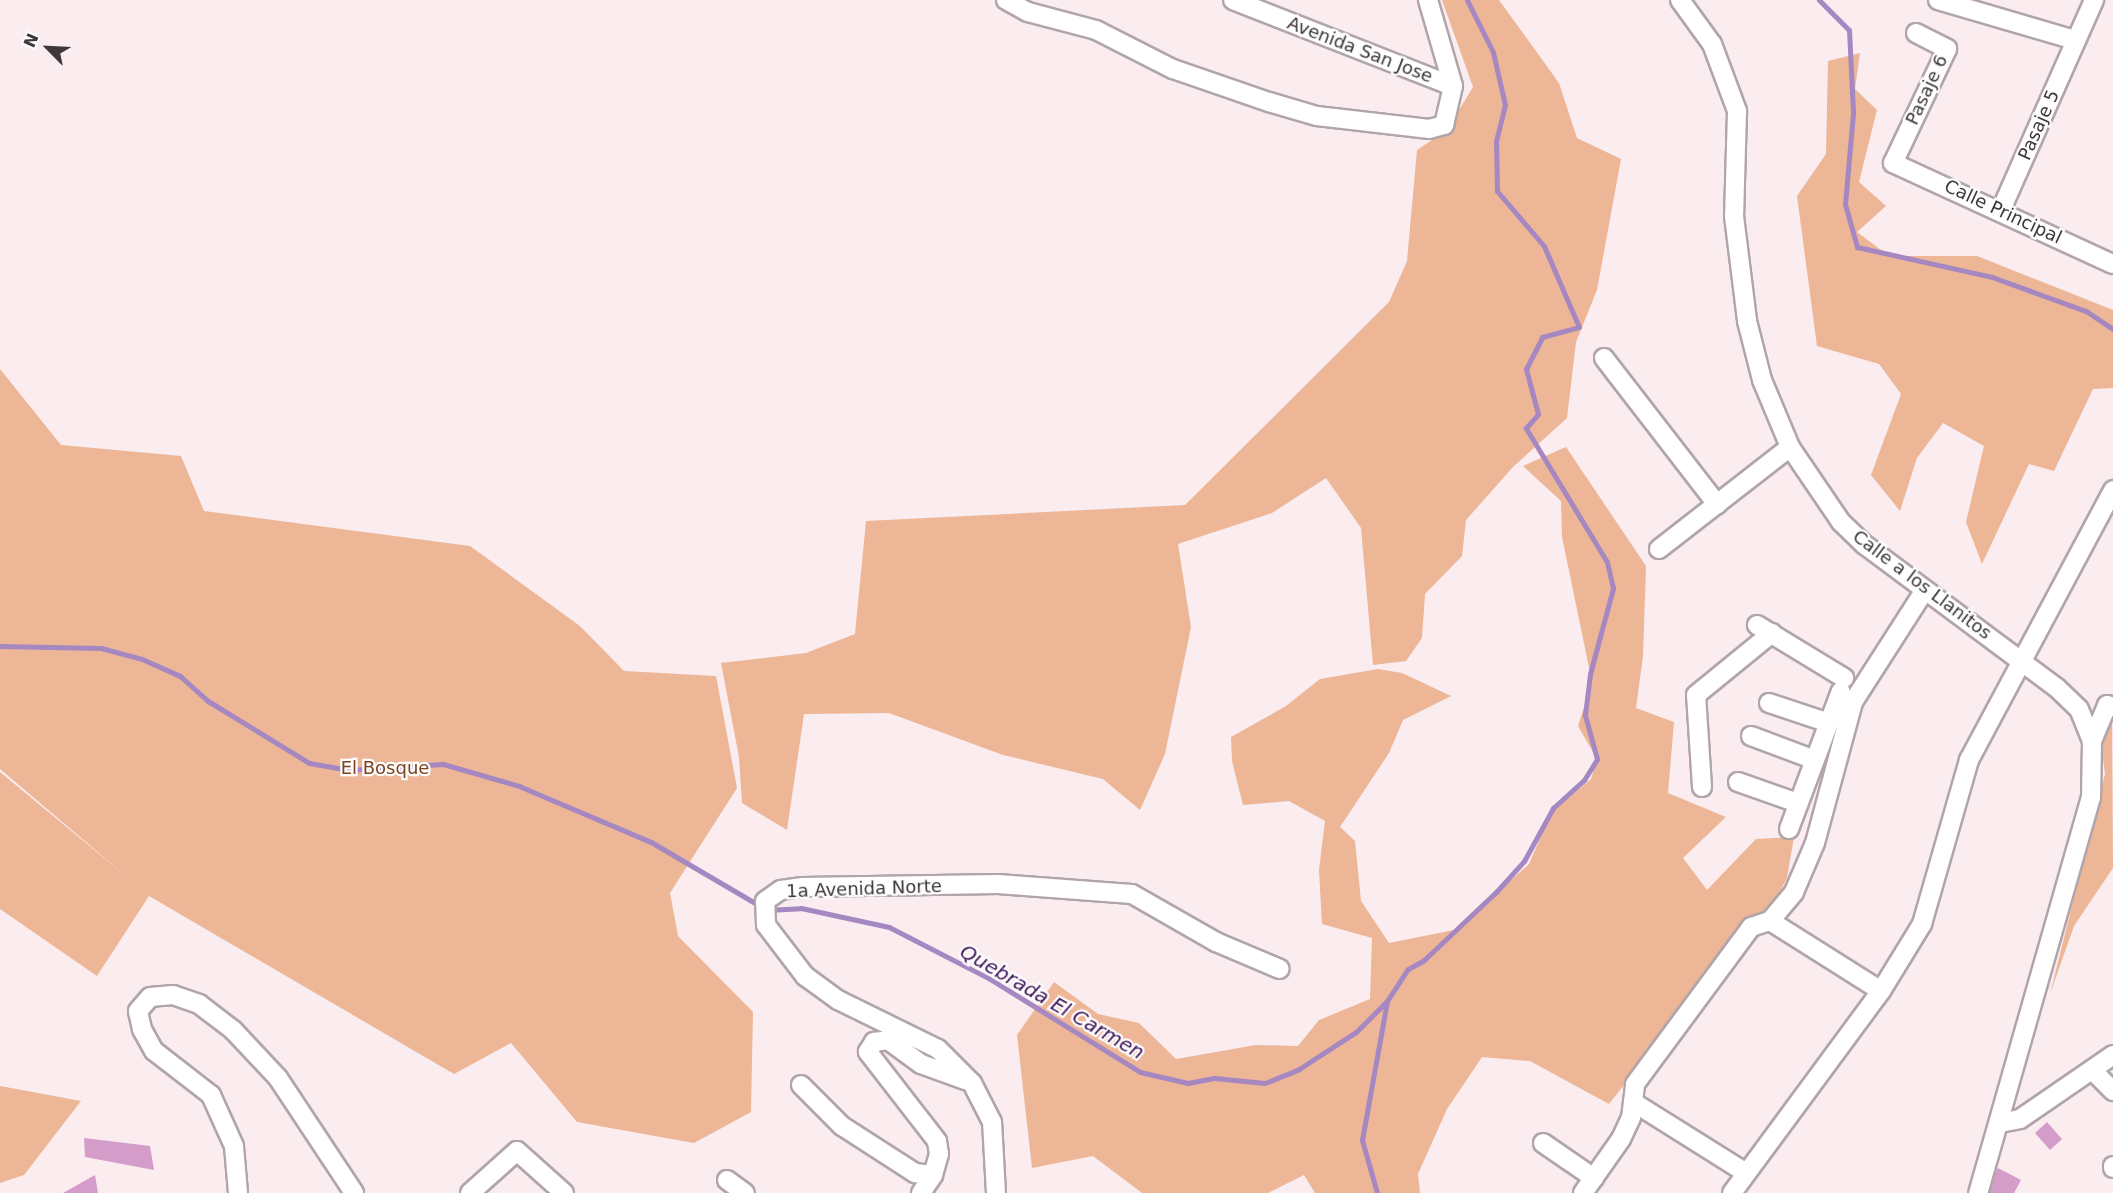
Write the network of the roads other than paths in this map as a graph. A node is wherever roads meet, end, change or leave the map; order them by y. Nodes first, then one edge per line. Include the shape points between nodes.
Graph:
1 (1006, 0) edge
2 (1233, 0) edge
3 (1428, 0) edge
4 (1680, 0) edge
5 (1938, 0) edge
6 (2094, 0) edge
7 (1916, 33) dead end
8 (2075, 40) junction
9 (1453, 86) junction
10 (1893, 163) joint
11 (2001, 210) junction
12 (2113, 263) edge
13 (1604, 358) dead end
14 (1790, 447) junction
15 (2113, 490) edge
16 (1717, 504) junction
17 (1659, 549) dead end
18 (1925, 590) junction
19 (2020, 658) junction
20 (2111, 701) edge
21 (1769, 703) dead end
22 (1829, 723) junction
23 (1751, 736) dead end
24 (2092, 741) junction
25 (1815, 760) junction
26 (1738, 782) dead end
27 (1702, 787) dead end
28 (1798, 803) junction
29 (1789, 829) dead end
30 (1770, 921) junction
31 (1280, 969) dead end
32 (1881, 991) junction
33 (2113, 1055) edge
34 (2092, 1070) junction
35 (972, 1083) junction
36 (801, 1085) dead end
37 (2113, 1091) edge
38 (1633, 1102) junction
39 (2000, 1123) junction
40 (1543, 1143) dead end
41 (1746, 1173) junction
42 (933, 1175) junction
43 (727, 1180) dead end
44 (1588, 1186) edge
45 (238, 1193) edge
46 (354, 1193) edge
47 (470, 1193) edge
48 (564, 1193) edge
49 (745, 1193) edge
50 (921, 1193) edge
51 (996, 1193) edge
52 (1732, 1193) edge
53 (1978, 1193) edge

1 - 9 street via 1028,12 1096,30 1173,69 1317,116 1429,129 1444,125
2 - 9 street, Avenida San Jose
3 - 9 street
4 - 14 street, Calle a los Llanitos via 1712,44 1737,111 1734,216 1747,321 1762,380
5 - 8 street
6 - 8 street, Pasaje 5
7 - 10 street, Pasaje 6 via 1947,49
8 - 11 street, Pasaje 5
10 - 11 street, Calle Principal
11 - 12 street, Calle Principal
13 - 16 street
14 - 16 street
14 - 18 street, Calle a los Llanitos via 1841,522
15 - 19 street
16 - 17 street
18 - 19 street, Calle a los Llanitos
18 - 30 street via 1853,702 1815,843 1794,892
19 - 24 street, Calle a los Llanitos via 2079,709
19 - 32 street via 1969,760 1922,924
20 - 24 street
21 - 22 street
22 - 25 street
22 - 27 street via 1843,684 1765,629 1696,695
23 - 25 street
24 - 39 street, Calle a los Llanitos via 2091,797
25 - 28 street
26 - 28 street
28 - 29 street
30 - 32 street
30 - 38 street via 1751,927 1635,1084
31 - 35 street, 1a Avenida Norte via 1216,942 1132,894 998,884 803,887 781,890 765,901 766,925 806,976 838,1000 938,1049
32 - 41 street
33 - 34 street
34 - 37 street
34 - 39 street via 2020,1119
35 - 42 street via 921,1064 888,1040 874,1042 868,1052 937,1141 939,1154
35 - 51 street, 1a Avenida Norte via 992,1122
36 - 42 street via 842,1126 915,1173
38 - 41 street
38 - 44 street via 1621,1139
39 - 53 street, Calle a los Llanitos
40 - 44 street
41 - 52 street
42 - 50 street
43 - 49 street
45 - 46 street via 234,1146 225,1119 211,1095 154,1051 139,1018 143,1002 159,994 173,995 213,1012 278,1078
47 - 48 street via 517,1151

